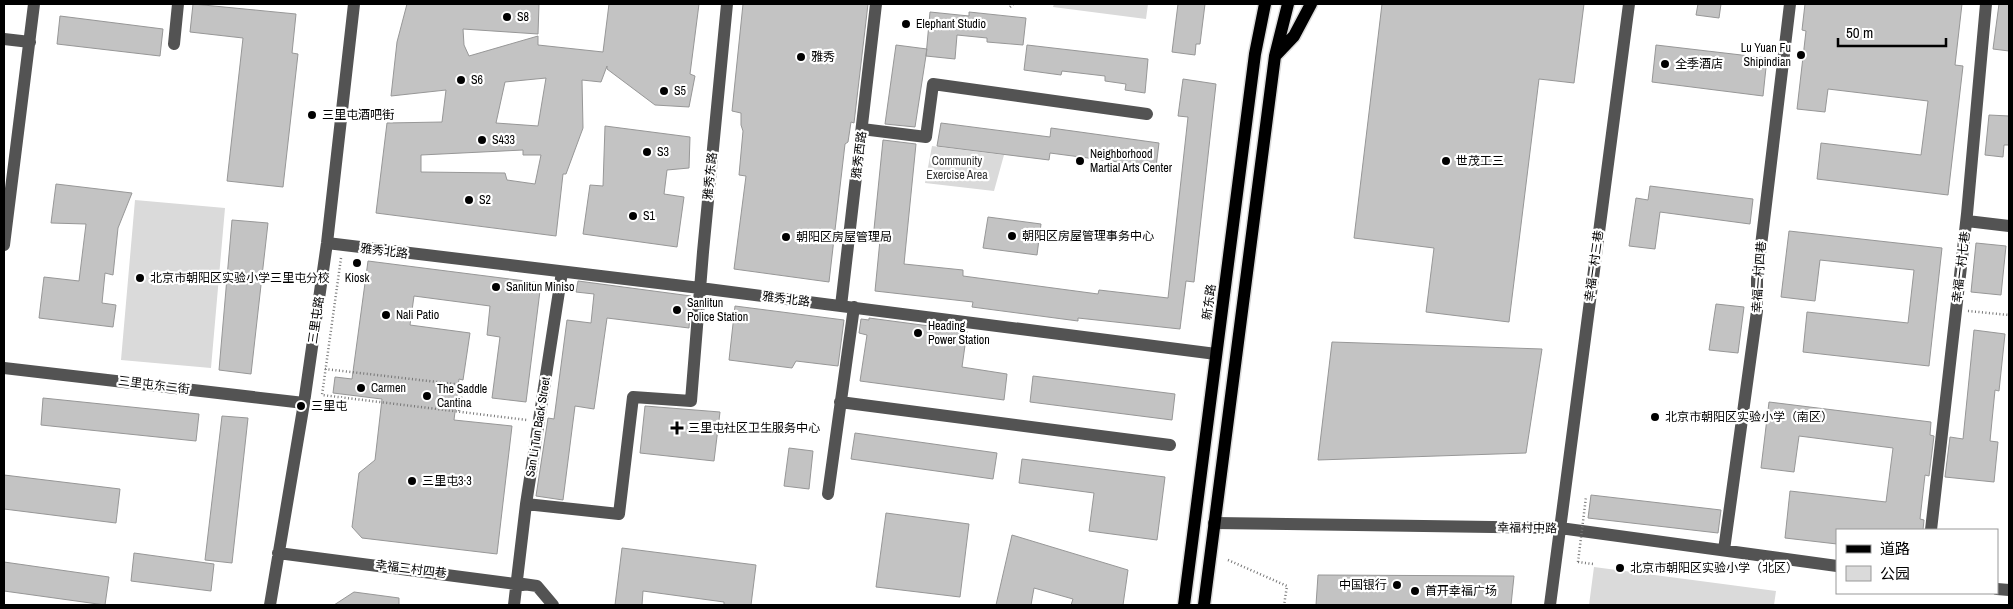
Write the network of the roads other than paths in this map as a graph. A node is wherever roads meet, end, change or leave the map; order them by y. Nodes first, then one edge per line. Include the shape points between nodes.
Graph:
1 (34, 4) edge
2 (178, 4) edge
3 (354, 4) edge
4 (727, 4) edge
5 (876, 4) edge
6 (1265, 4) edge
7 (1288, 4) edge
8 (1311, 4) edge
9 (1629, 4) edge
10 (1790, 4) edge
11 (1986, 4) edge
12 (4, 40) edge
13 (30, 42) junction
14 (174, 44) dead end
15 (1275, 56) junction
16 (1147, 114) dead end
17 (862, 129) junction
18 (1966, 221) junction
19 (2009, 226) edge
20 (326, 243) junction
21 (4, 245) edge
22 (562, 272) junction
23 (700, 288) junction
24 (841, 306) junction
25 (854, 308) junction
26 (1216, 354) junction
27 (4, 368) edge
28 (840, 402) junction
29 (304, 403) junction
30 (1170, 445) dead end
31 (828, 494) dead end
32 (526, 504) junction
33 (1214, 523) junction
34 (1560, 528) junction
35 (1931, 529) edge
36 (1724, 550) junction
37 (278, 553) junction
38 (1836, 566) edge
39 (520, 584) junction
40 (270, 605) edge
41 (514, 605) edge
42 (521, 605) edge
43 (553, 605) edge
44 (1184, 605) edge
45 (1204, 605) edge
46 (1550, 605) edge

1 - 13 street
2 - 14 street
3 - 20 street, 三里屯路
4 - 23 street, 雅秀东路
5 - 17 street, 雅秀西路
6 - 26 main road, 新东路 via 1255,54
7 - 15 main road
8 - 15 main road via 1294,36
9 - 34 street, 幸福一村三巷
10 - 36 street, 幸福一村四巷 via 1757,279 1757,311
11 - 18 street, 幸福一村七巷
12 - 13 street
13 - 21 street
15 - 33 main road
16 - 17 street via 933,84 926,137
17 - 24 street, 雅秀西路
18 - 19 street
18 - 35 street, 幸福一村七巷
20 - 22 street, 雅秀北路
20 - 29 street, 三里屯路
22 - 23 street, 雅秀北路
22 - 32 street, San Li Tun Back Street
23 - 24 street, 雅秀北路
23 - 32 street, 雅秀东路 via 691,401 633,397 619,514
24 - 25 street, 雅秀北路
25 - 26 street, 雅秀北路
25 - 28 street
26 - 44 main road, 新东路
27 - 29 street, 三里屯东二街
28 - 30 street
28 - 31 street
29 - 37 street, 三里屯路
32 - 39 street, San Li Tun Back Street
33 - 34 street, 幸福村中路
33 - 45 main road
34 - 36 street, 幸福村中路
34 - 46 street, 幸福一村三巷
36 - 38 street, 幸福村中路
37 - 39 street, 幸福三村四巷
37 - 40 street, 三里屯路
39 - 41 street
39 - 42 street
39 - 43 street, 幸福三村四巷 via 537,586

